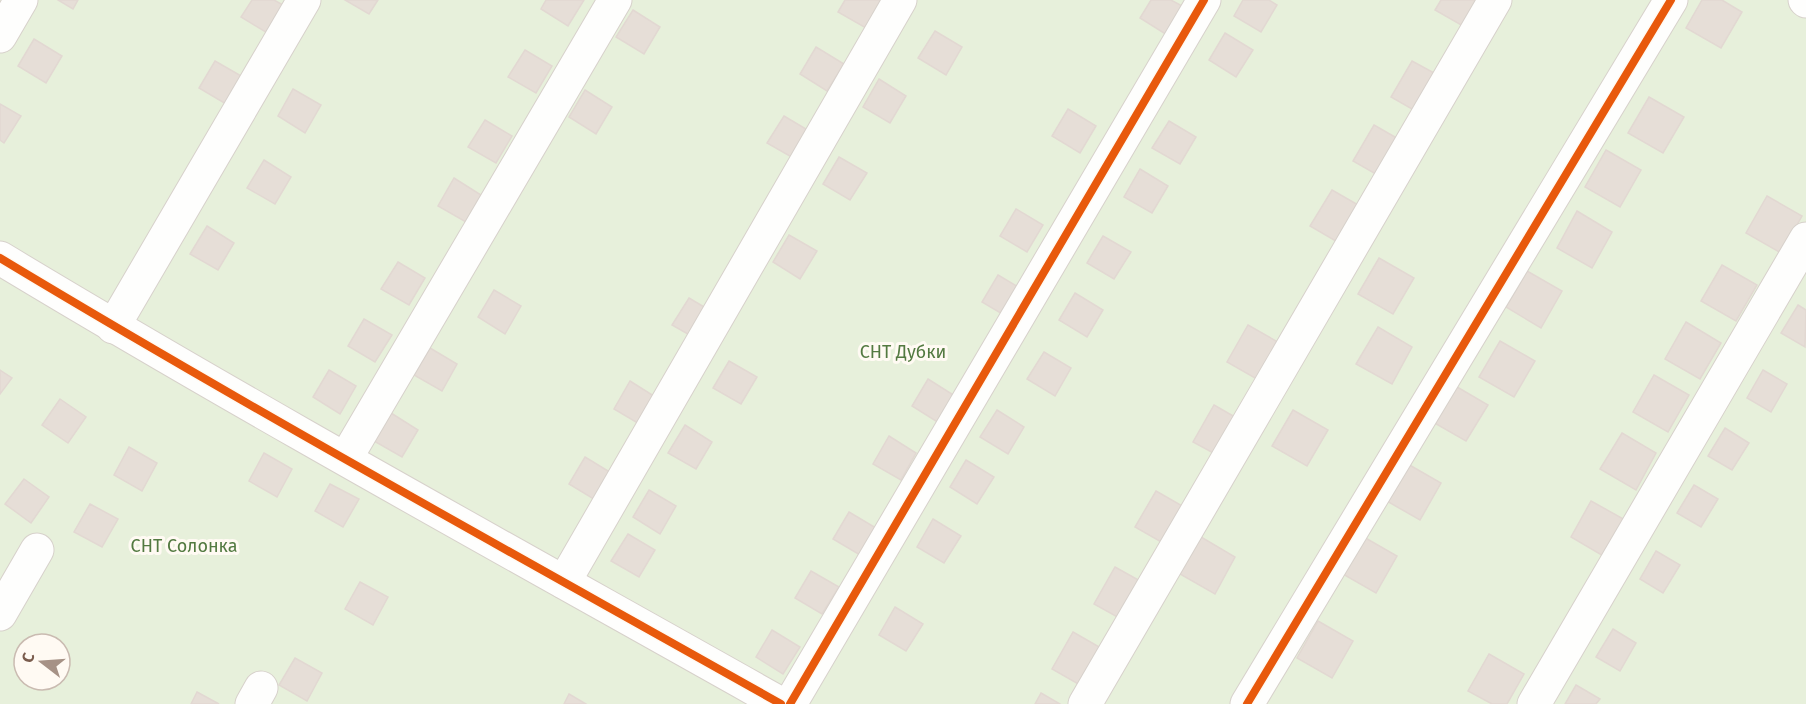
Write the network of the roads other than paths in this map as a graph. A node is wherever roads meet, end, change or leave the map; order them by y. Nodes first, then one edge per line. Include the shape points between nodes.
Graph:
1 (21, 0) edge
2 (304, 0) edge
3 (615, 0) edge
4 (900, 0) edge
5 (1204, 0) edge
6 (1495, 0) edge
7 (1671, 0) edge
8 (0, 36) edge
9 (1806, 239) edge
10 (0, 258) edge
11 (113, 327) junction
12 (350, 451) dead end
13 (37, 550) dead end
14 (564, 582) junction
15 (0, 614) edge
16 (781, 704) edge
17 (790, 704) edge
18 (1085, 704) edge
19 (1246, 704) edge
20 (1534, 704) edge

1 - 8 street
2 - 11 street
3 - 12 street
4 - 14 street
5 - 17 street
6 - 18 street
7 - 19 street
9 - 20 street
10 - 11 street
11 - 14 street
13 - 15 street
14 - 16 street

